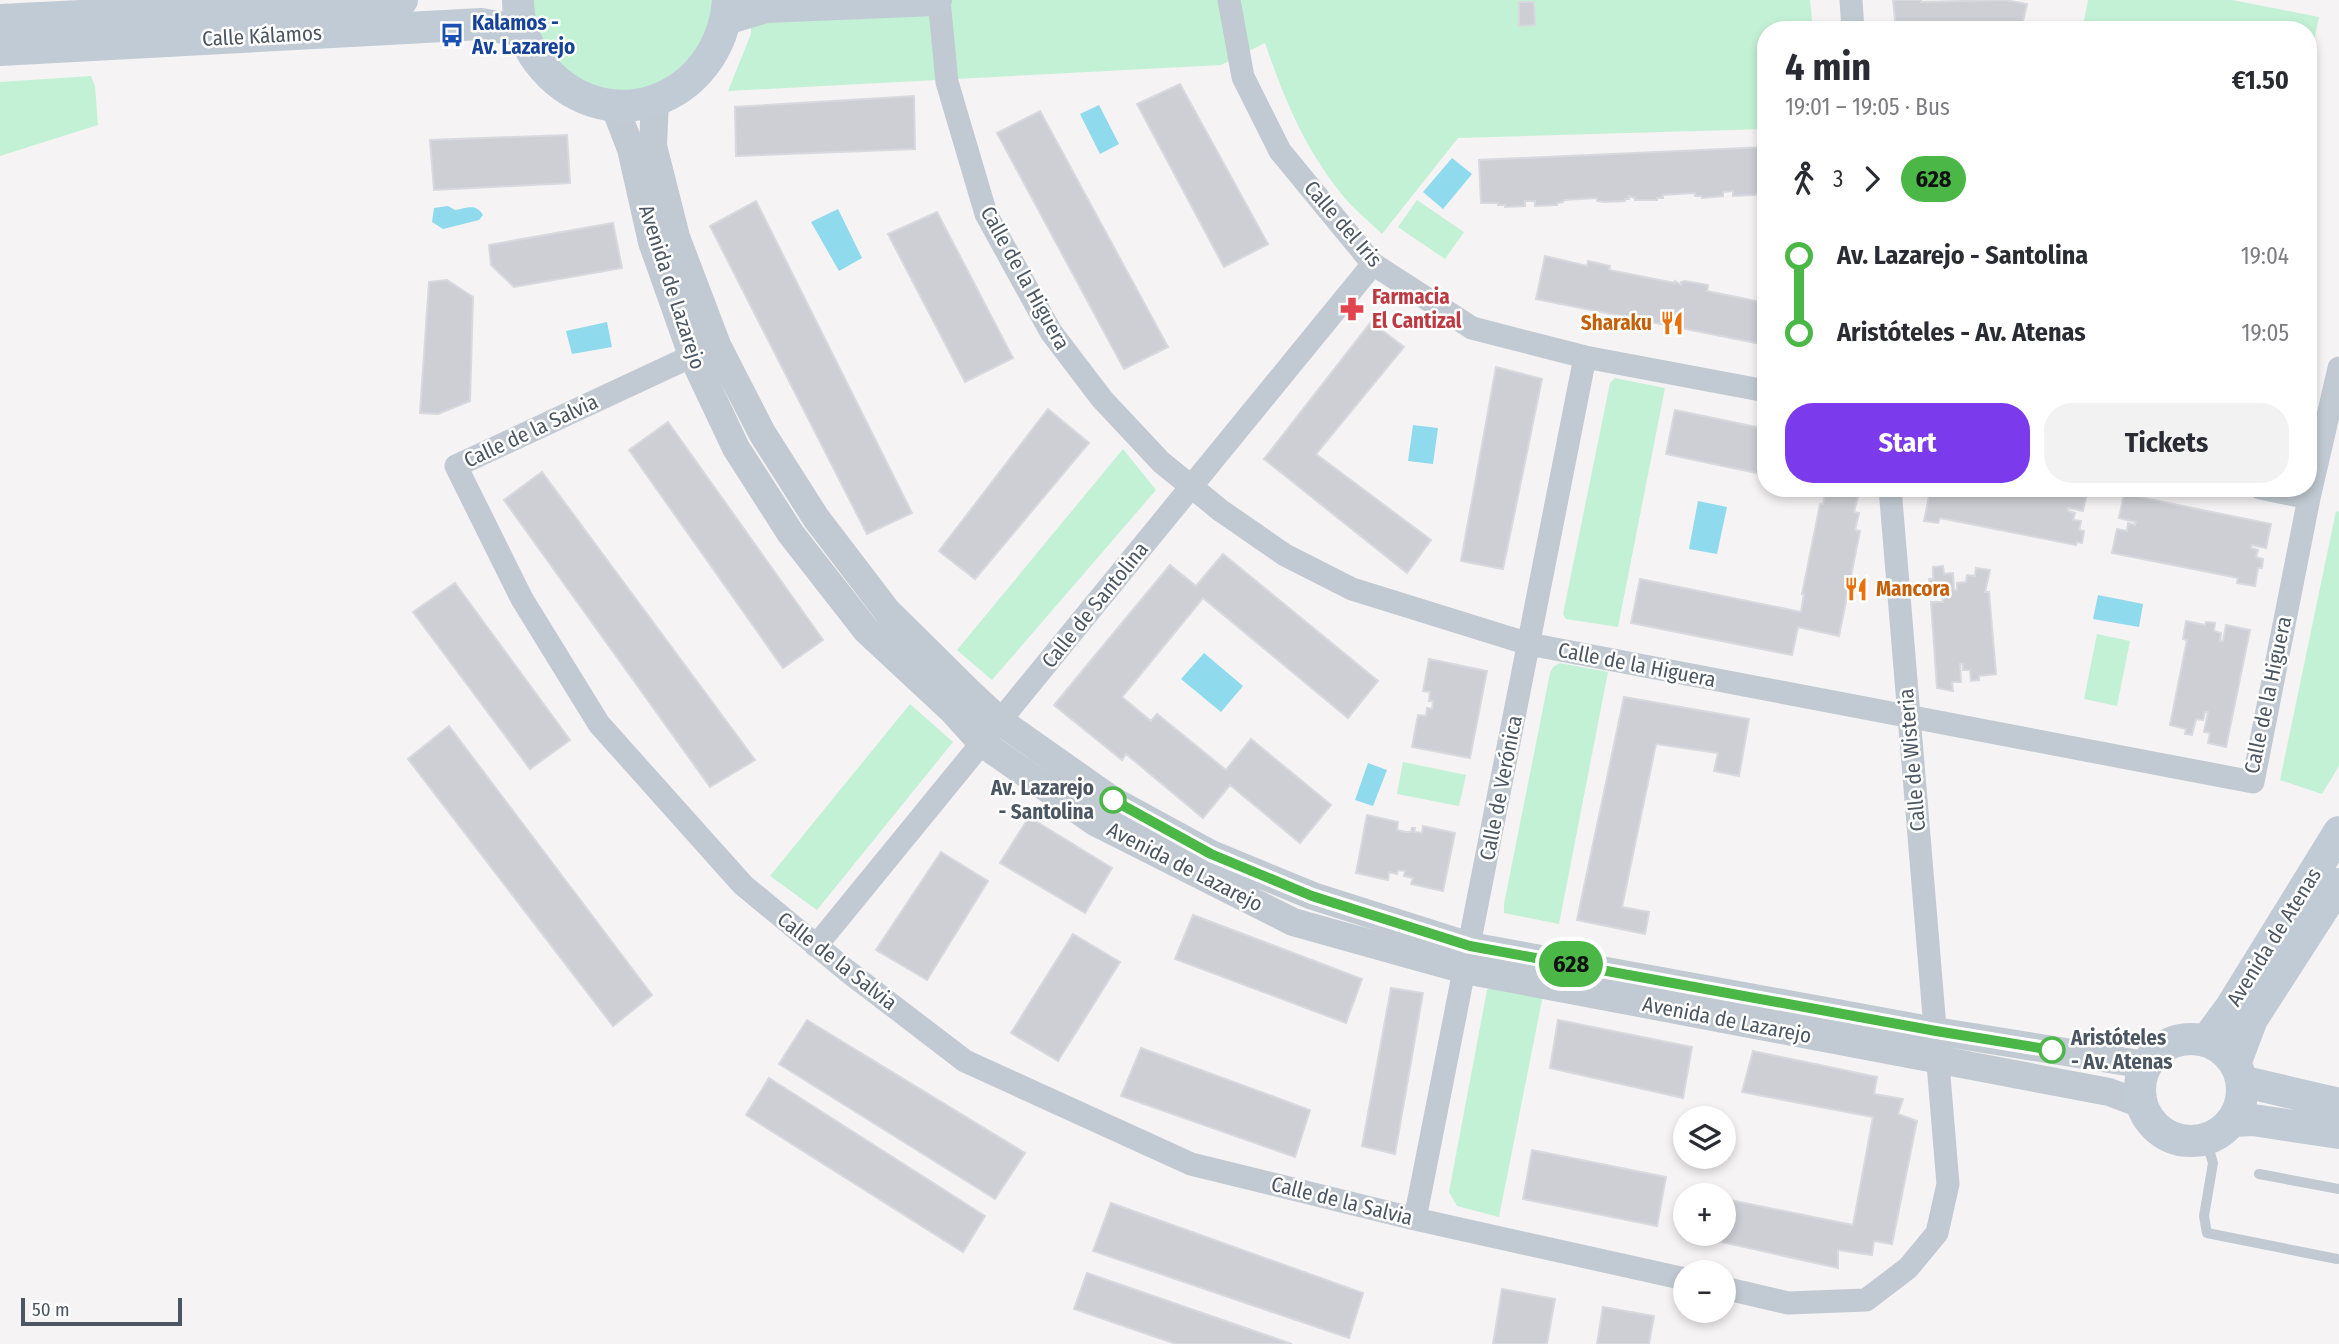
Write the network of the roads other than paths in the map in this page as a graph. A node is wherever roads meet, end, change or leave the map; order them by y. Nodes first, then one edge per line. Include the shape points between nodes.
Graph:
1 (402, 0) edge
2 (518, 0) edge
3 (938, 0) edge
4 (1229, 0) edge
5 (1851, 0) edge
6 (166, 6) edge
7 (727, 9) edge
8 (0, 20) edge
9 (1852, 21) edge
10 (522, 32) junction
11 (0, 50) edge
12 (655, 100) junction
13 (614, 105) junction
14 (1373, 264) junction
15 (704, 350) junction
16 (1585, 357) junction
17 (2339, 368) edge
18 (1757, 389) edge
19 (2317, 463) edge
20 (1191, 488) junction
21 (1891, 497) edge
22 (2304, 497) edge
23 (2309, 498) joint
24 (1529, 644) junction
25 (1909, 718) junction
26 (1000, 721) junction
27 (982, 743) junction
28 (2339, 832) edge
29 (2339, 884) edge
30 (816, 946) junction
31 (1467, 958) junction
32 (1936, 1031) junction
33 (2206, 1041) junction
34 (1939, 1061) junction
35 (2146, 1065) junction
36 (2238, 1073) junction
37 (2141, 1104) junction
38 (2339, 1104) edge
39 (2232, 1121) junction
40 (2339, 1133) edge
41 (2206, 1140) junction
42 (2259, 1174) dead end
43 (2339, 1189) edge
44 (1415, 1219) junction
45 (2337, 1259) edge
46 (1673, 1276) edge
47 (1736, 1291) edge

1 - 6 main road, Calle Kálamos
2 - 10 main road
3 - 7 main road
3 - 20 street, Calle de la Higuera via 947,82 986,214 1058,341 1101,399
4 - 14 street, Calle del Iris via 1243,77 1280,151
5 - 9 street
6 - 8 main road, Calle Kálamos
7 - 12 main road via 718,46 702,69 681,88
10 - 11 main road, Calle Kálamos via 481,24
10 - 13 main road via 548,74 567,90
12 - 13 main road
12 - 15 street, Avenida de Lazarejo via 653,146
13 - 15 street, Avenida de Lazarejo via 631,149 652,242
14 - 16 street, Calle del Iris via 1472,328
14 - 20 street, Calle de Santolina
15 - 26 street, Avenida de Lazarejo via 816,519 887,611
15 - 27 street, Avenida de Lazarejo via 736,448 792,534 866,630
15 - 30 street, Calle de la Salvia via 456,467 522,599 598,724 743,885
16 - 18 street, Calle del Iris
16 - 24 street, Calle de Verónica
17 - 19 street, Calle de la Higuera
20 - 24 street, Calle de la Higuera via 1285,555 1352,589
20 - 26 street, Calle de Santolina
21 - 25 street, Calle de Wisteria
22 - 23 street
23 - 25 street, Calle de la Higuera via 2253,782
24 - 25 street, Calle de la Higuera
24 - 31 street, Calle de Verónica
25 - 32 street, Calle de Wisteria
26 - 27 street, Calle de Santolina
26 - 31 street, Avenida de Lazarejo via 1112,800 1211,854
27 - 30 street, Calle de Santolina
27 - 31 street, Avenida de Lazarejo via 1095,822 1293,922
28 - 33 main road, Avenida de Atenas
29 - 36 main road, Avenida de Atenas via 2252,1019
30 - 44 street, Calle de la Salvia via 965,1061 1178,1159
31 - 32 street, Avenida de Lazarejo
31 - 34 street, Avenida de Lazarejo
31 - 44 street, Calle de Verónica
32 - 34 street
32 - 35 street, Avenida de Lazarejo
33 - 35 main road via 2172,1042
33 - 36 main road via 2222,1050
34 - 37 street, Avenida de Lazarejo via 2109,1092
34 - 47 street via 1948,1184 1937,1233 1908,1268 1866,1300 1788,1303
35 - 37 main road via 2139,1091
36 - 38 main road via 2260,1088
36 - 39 main road via 2241,1102
37 - 41 main road via 2148,1119 2173,1139
39 - 40 main road via 2253,1119
39 - 41 main road
41 - 45 lane via 2214,1163 2204,1216 2207,1233
42 - 43 lane
44 - 46 street, Calle de la Salvia

